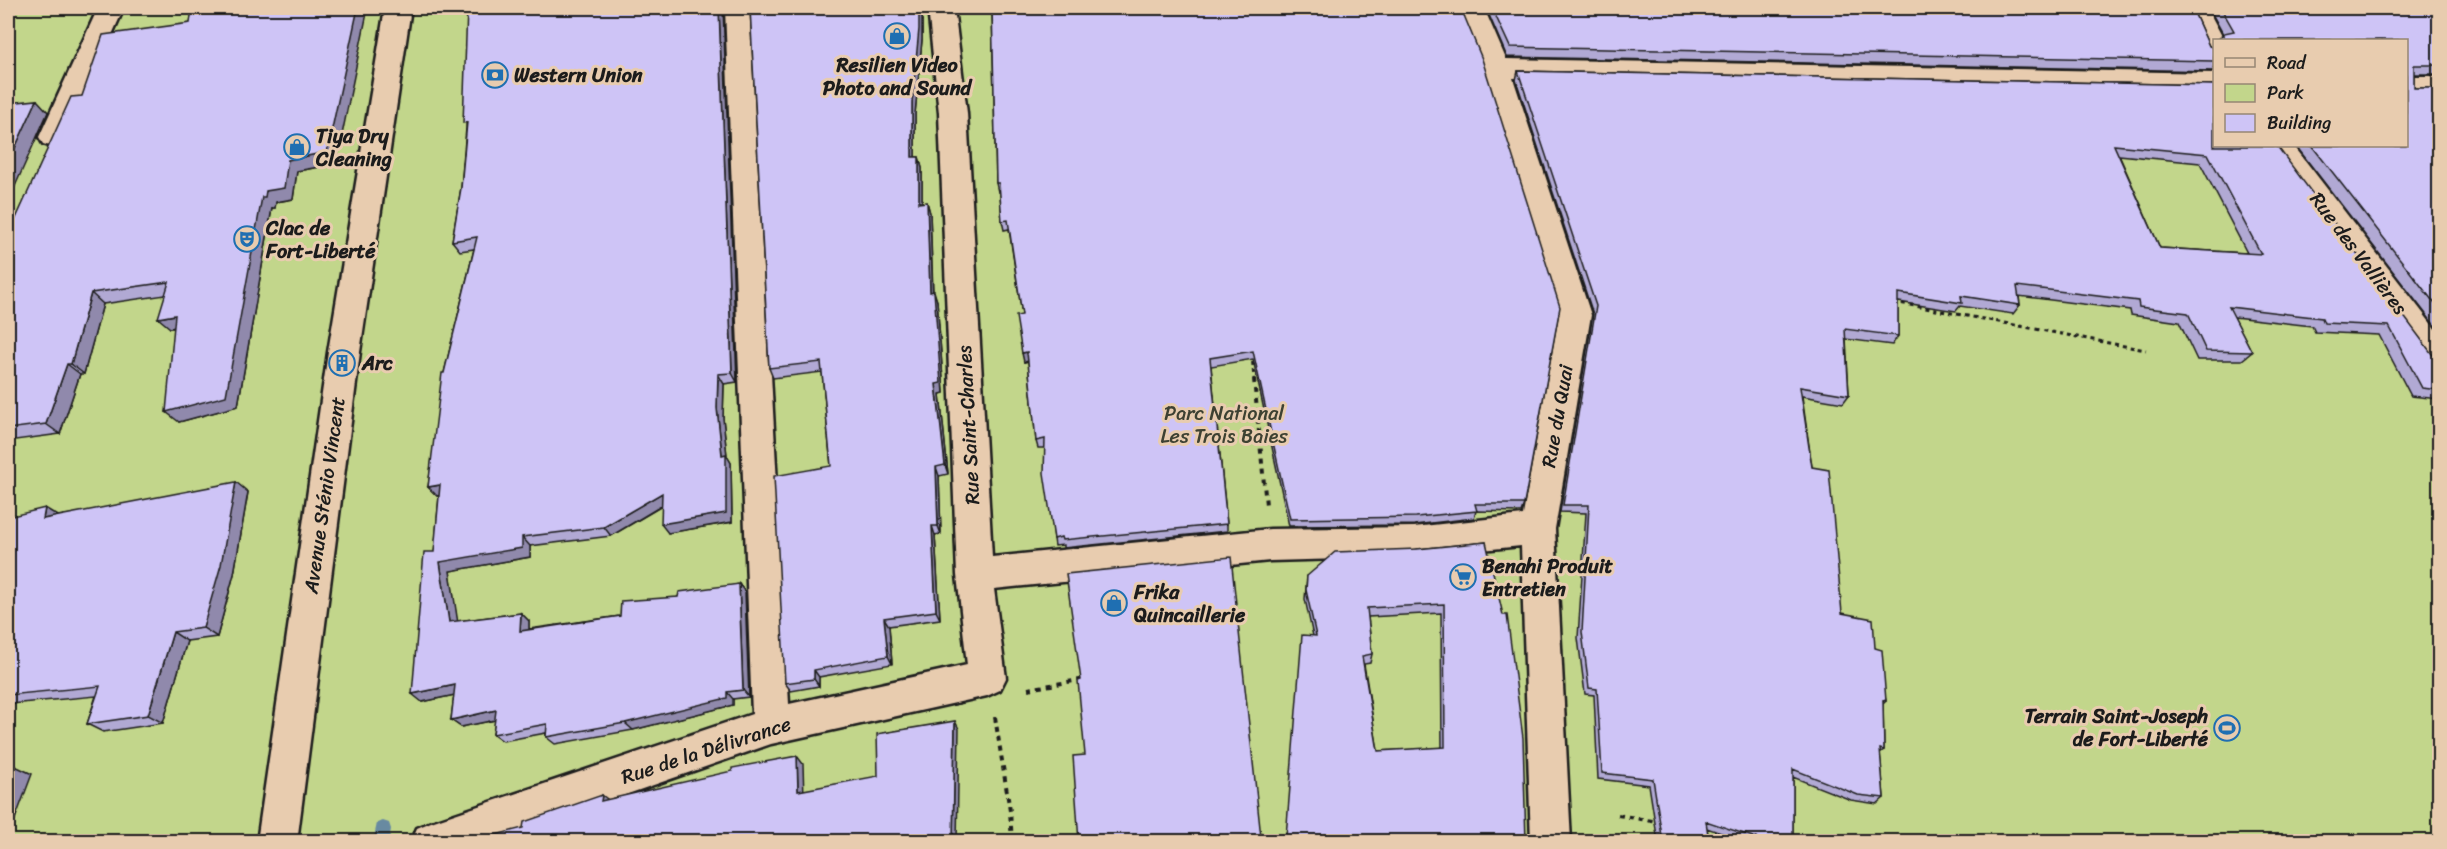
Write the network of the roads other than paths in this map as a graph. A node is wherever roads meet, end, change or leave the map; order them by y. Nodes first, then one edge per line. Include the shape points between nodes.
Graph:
1 (111, 8) edge
2 (398, 8) edge
3 (738, 8) edge
4 (941, 8) edge
5 (1471, 8) edge
6 (2194, 8) edge
7 (2213, 46) edge
8 (1496, 68) junction
9 (2213, 83) edge
10 (2408, 86) edge
11 (2439, 86) edge
12 (2280, 147) edge
13 (40, 165) edge
14 (2439, 360) edge
15 (1538, 529) junction
16 (975, 575) junction
17 (990, 687) joint
18 (771, 726) junction
19 (277, 842) edge
20 (431, 842) edge
21 (1551, 842) edge

1 - 13 street
2 - 19 street, Avenue Sténio Vincent via 342,362
3 - 18 street
4 - 16 street, Rue Saint-Charles via 954,113
5 - 8 street, Rue du Quai
6 - 7 street
8 - 9 street
8 - 15 street, Rue du Quai via 1575,315
10 - 11 street
12 - 14 street, Rue des Vallières
15 - 16 street via 1414,542 1270,545
15 - 21 street, Rue du Quai
16 - 17 street, Rue Saint-Charles
17 - 18 street, Rue de la Délivrance
18 - 20 street, Rue de la Délivrance

